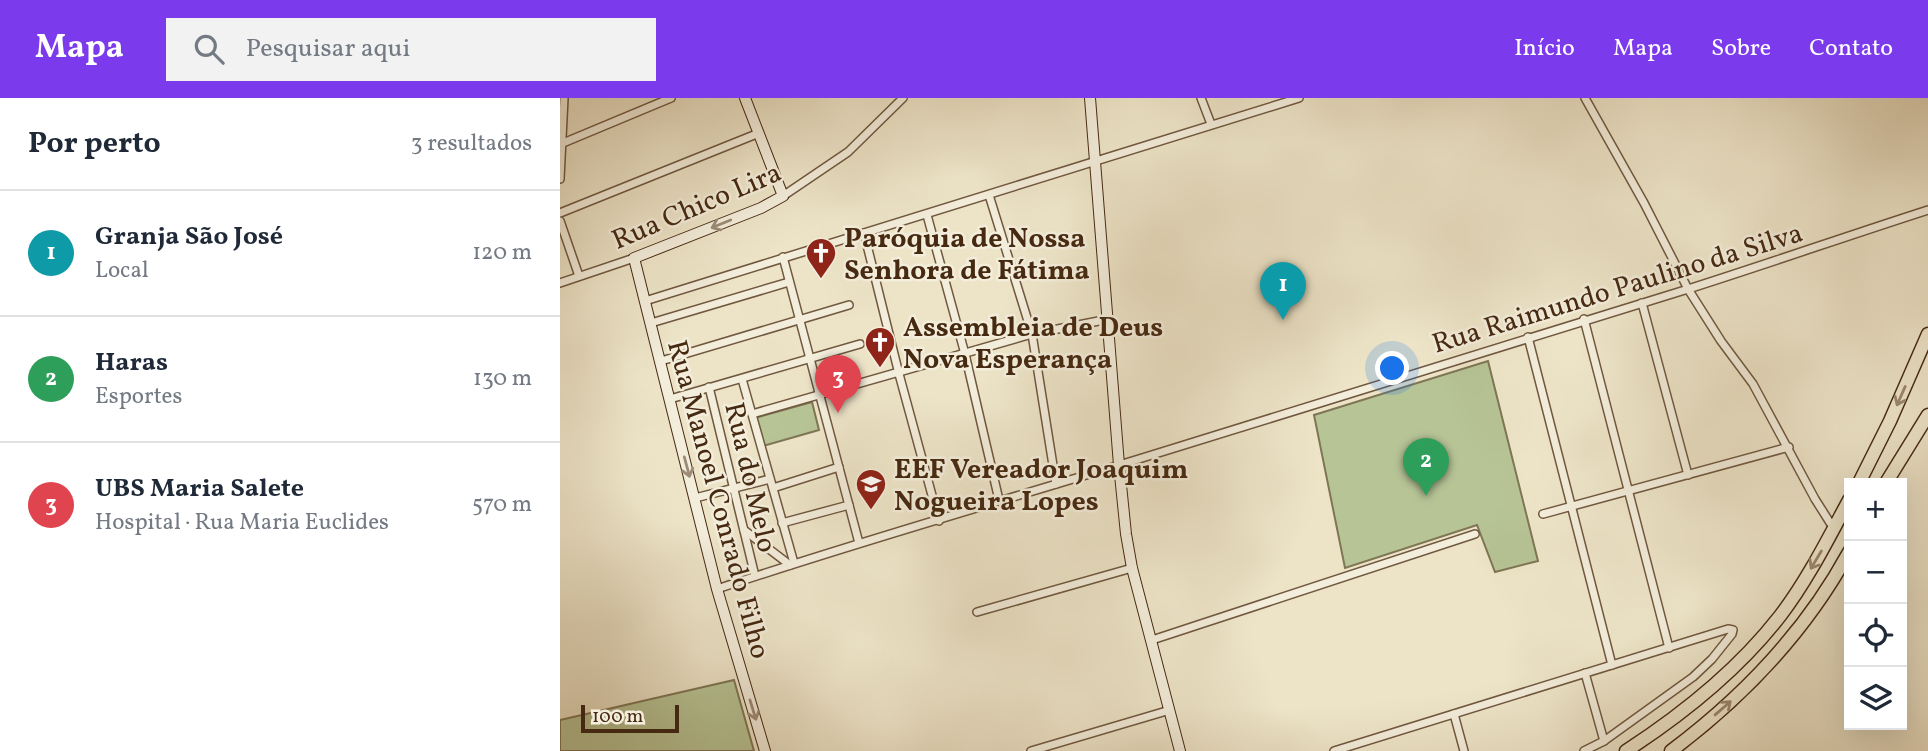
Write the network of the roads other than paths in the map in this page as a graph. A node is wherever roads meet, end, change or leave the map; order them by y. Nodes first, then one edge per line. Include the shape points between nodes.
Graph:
1 (564, 98) edge
2 (671, 98) edge
3 (746, 98) edge
4 (903, 98) edge
5 (1090, 98) edge
6 (1201, 98) edge
7 (1299, 98) edge
8 (1585, 98) edge
9 (1211, 124) junction
10 (759, 133) junction
11 (563, 143) junction
12 (1094, 162) junction
13 (560, 179) edge
14 (989, 195) junction
15 (783, 197) junction
16 (1928, 210) edge
17 (560, 213) edge
18 (927, 215) junction
19 (560, 221) edge
20 (864, 233) junction
21 (783, 257) junction
22 (634, 258) junction
23 (579, 276) junction
24 (789, 282) junction
25 (560, 283) edge
26 (1688, 289) junction
27 (645, 301) junction
28 (1642, 303) junction
29 (849, 305) dead end
30 (1109, 319) junction
31 (799, 320) junction
32 (1584, 320) junction
33 (651, 323) junction
34 (1032, 334) junction
35 (1928, 334) edge
36 (1528, 337) junction
37 (860, 344) dead end
38 (965, 354) junction
39 (810, 358) junction
40 (661, 361) junction
41 (899, 374) junction
42 (742, 379) junction
43 (709, 387) junction
44 (820, 396) junction
45 (670, 399) junction
46 (752, 414) junction
47 (1928, 415) edge
48 (1789, 447) junction
49 (1119, 465) junction
50 (839, 467) junction
51 (1688, 475) junction
52 (1861, 478) edge
53 (1889, 478) edge
54 (771, 484) junction
55 (1056, 484) junction
56 (734, 488) junction
57 (1630, 492) junction
58 (695, 498) junction
59 (999, 500) junction
60 (849, 505) junction
61 (1571, 506) junction
62 (1844, 509) edge
63 (1543, 514) dead end
64 (939, 521) junction
65 (782, 523) junction
66 (1834, 528) junction
67 (744, 529) junction
68 (1475, 534) dead end
69 (859, 543) junction
70 (1844, 560) edge
71 (792, 564) junction
72 (1132, 568) junction
73 (755, 576) junction
74 (717, 589) junction
75 (977, 612) dead end
76 (1152, 640) junction
77 (1669, 648) junction
78 (1612, 665) junction
79 (1585, 673) junction
80 (1170, 710) junction
81 (1454, 714) junction
82 (1604, 741) junction
83 (765, 751) edge
84 (1031, 751) edge
85 (1180, 751) edge
86 (1334, 751) edge
87 (1464, 751) edge
88 (1584, 751) edge
89 (1626, 751) edge
90 (1671, 751) edge

1 - 11 street
2 - 11 street
3 - 10 street
4 - 15 street, Rua Chico Lira via 848,152
5 - 12 street
6 - 9 street
7 - 9 street
8 - 26 street
9 - 12 street
10 - 15 street
10 - 17 street
11 - 13 street
12 - 14 street
12 - 30 street
14 - 18 street
14 - 34 street
15 -> 22 street, Rua Chico Lira
16 - 26 street, Rua Raimundo Paulino da Silva
18 - 20 street
18 - 38 street
19 - 23 street
20 - 21 street
20 - 41 street
21 - 24 street
21 - 27 street
22 - 23 street, Rua Chico Lira
22 - 27 street, Rua Manoel Conrado Filho
23 - 25 street, Rua Chico Lira
24 - 31 street
24 - 33 street
26 - 28 street, Rua Raimundo Paulino da Silva
26 - 48 street via 1753,384
27 - 33 street, Rua Manoel Conrado Filho
28 - 32 street, Rua Raimundo Paulino da Silva
28 - 51 street
29 - 31 street
30 - 34 street
30 - 49 street
31 - 39 street
31 - 40 street
32 - 36 street, Rua Raimundo Paulino da Silva
32 - 57 street
33 - 40 street, Rua Manoel Conrado Filho
34 - 38 street
34 - 55 street
35 -> 52 highway
36 - 49 street, Rua Raimundo Paulino da Silva
36 - 61 street
37 - 39 street
38 - 41 street
38 - 59 street
39 - 42 street
39 - 44 street
40 - 45 street, Rua Manoel Conrado Filho
41 - 44 street
41 - 64 street
42 - 43 street
42 - 46 street
43 - 45 street
43 - 56 street, Rua do Melo
44 - 46 street
44 - 50 street
45 -> 58 street, Rua Manoel Conrado Filho
46 - 54 street
47 - 53 highway
48 - 51 street
48 - 66 street
49 - 55 street, Rua Raimundo Paulino da Silva
49 - 72 street
50 - 54 street
50 - 60 street
51 - 57 street
54 - 56 street
54 - 65 street
55 - 59 street, Rua Raimundo Paulino da Silva
56 - 58 street
56 - 67 street, Rua do Melo
57 - 61 street
57 - 77 street
58 - 74 street, Rua Manoel Conrado Filho
59 - 64 street, Rua Raimundo Paulino da Silva
60 - 65 street
60 - 69 street
61 - 63 street
61 - 78 street
62 - 66 highway
64 - 69 street, Rua Raimundo Paulino da Silva
65 - 71 street
66 -> 89 highway via 1780,616 1730,671
67 - 71 street
67 - 73 street, Rua do Melo
68 - 76 street
69 - 71 street, Rua Raimundo Paulino da Silva
90 -> 70 highway via 1771,661 1807,619
71 - 73 street, Rua Raimundo Paulino da Silva
72 - 75 street
72 - 76 street
73 - 74 street, Rua Raimundo Paulino da Silva
74 -> 83 street, Rua Manoel Conrado Filho
76 - 80 street
77 - 78 street
77 - 82 street via 1733,630 1693,677
78 - 79 street
79 - 81 street
79 - 82 street
80 - 84 street
80 - 85 street
81 - 86 street
81 - 87 street
82 - 88 street

